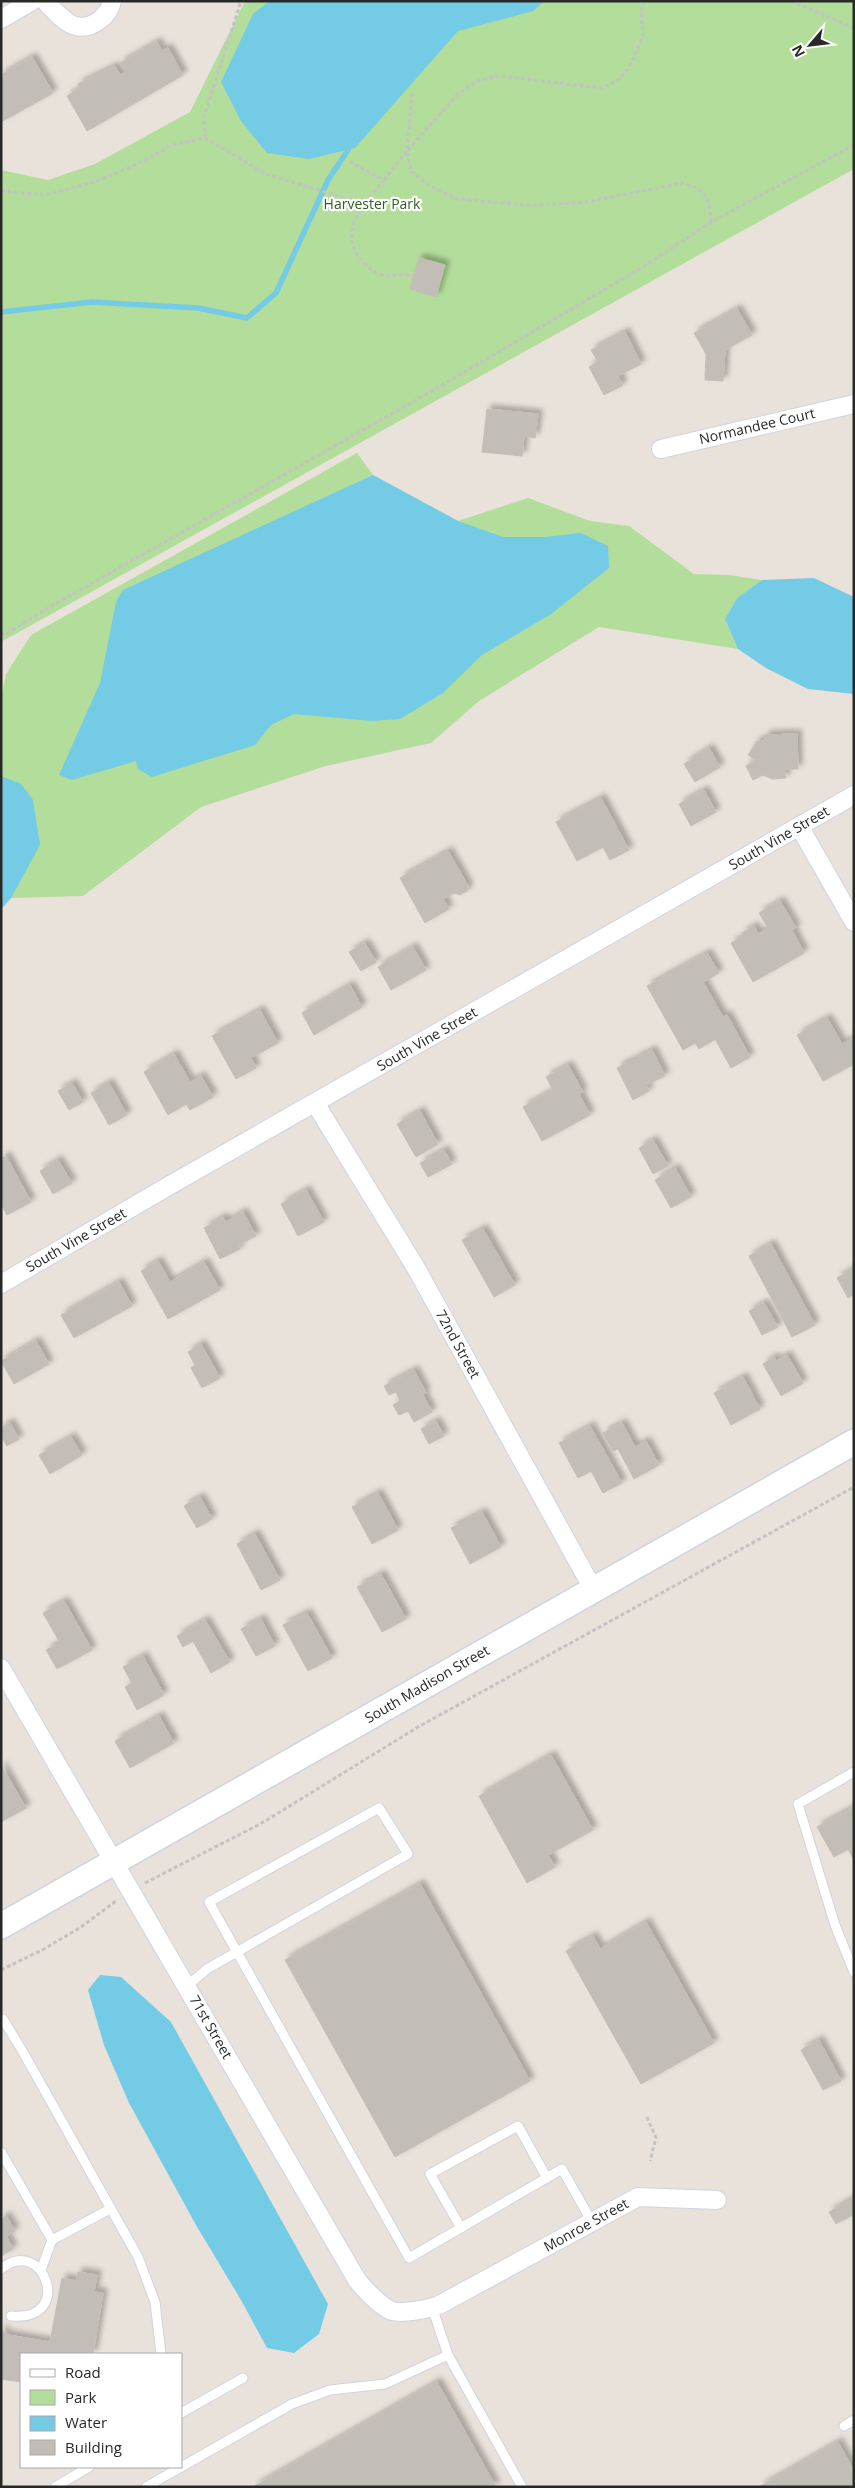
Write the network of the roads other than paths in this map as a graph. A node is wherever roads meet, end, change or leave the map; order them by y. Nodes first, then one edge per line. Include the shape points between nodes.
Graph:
1 (32, 1) edge
2 (45, 1) edge
3 (112, 1) edge
4 (1, 19) edge
5 (854, 404) edge
6 (661, 449) dead end
7 (854, 795) edge
8 (799, 826) junction
9 (854, 922) edge
10 (315, 1103) junction
11 (1, 1284) edge
12 (854, 1442) edge
13 (593, 1589) junction
14 (1, 1668) edge
15 (854, 1772) edge
16 (115, 1862) junction
17 (1, 1926) edge
18 (237, 1952) junction
19 (854, 1972) edge
20 (187, 1986) junction
21 (1, 2019) edge
22 (1, 2152) edge
23 (547, 2178) junction
24 (717, 2200) dead end
25 (110, 2209) junction
26 (592, 2222) junction
27 (461, 2228) junction
28 (52, 2240) junction
29 (1, 2269) edge
30 (41, 2270) junction
31 (465, 2291) joint
32 (432, 2307) junction
33 (11, 2316) dead end
34 (161, 2353) edge
35 (448, 2355) junction
36 (243, 2378) dead end
37 (182, 2412) edge
38 (854, 2420) edge
39 (844, 2426) dead end
40 (182, 2467) edge
41 (87, 2468) edge
42 (179, 2468) edge
43 (56, 2487) edge
44 (146, 2487) edge
45 (522, 2487) edge

1 - 4 street
2 - 3 street via 76,26 88,26 102,20
5 - 6 street, Normandee Court
7 - 8 street, South Vine Street
8 - 9 street
8 - 10 street, South Vine Street
10 - 11 street, South Vine Street
10 - 13 street, 72nd Street via 416,1268
12 - 13 street, South Madison Street
13 - 16 street, South Madison Street
14 - 16 street, 71st Street
15 - 19 lane via 798,1804 835,1925
16 - 17 street, South Madison Street
16 - 20 street, 71st Street
18 - 18 lane via 208,1902 379,1808 408,1854
18 - 20 lane via 207,1969
18 - 27 lane via 409,2258
20 - 32 street, 71st Street via 365,2291 392,2311
21 - 25 lane via 23,2052
22 - 28 lane
23 - 26 lane via 562,2170
23 - 27 lane
23 - 27 lane via 518,2126 430,2174
24 - 26 street, Monroe Street via 638,2197
25 - 28 lane
25 - 34 lane via 138,2257 155,2302
26 - 31 street, Monroe Street
28 - 30 lane
29 - 30 lane via 25,2261
30 - 33 lane via 48,2286 44,2303 32,2315
31 - 32 street, 71st Street
32 - 35 lane
35 - 40 lane via 385,2384 330,2390 292,2404
35 - 45 lane
36 - 37 lane
38 - 39 lane
41 - 43 lane
42 - 44 lane

